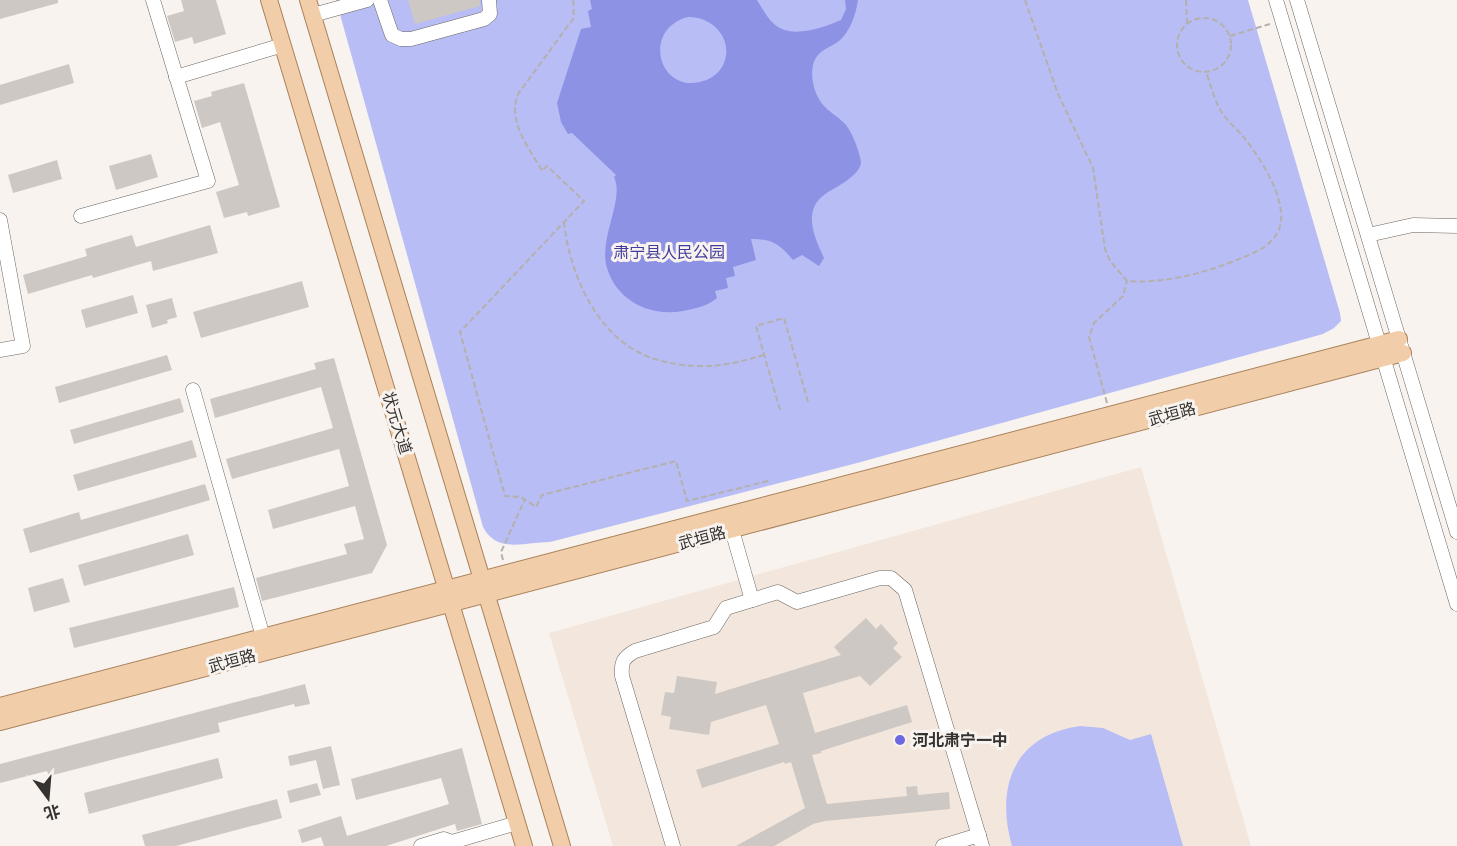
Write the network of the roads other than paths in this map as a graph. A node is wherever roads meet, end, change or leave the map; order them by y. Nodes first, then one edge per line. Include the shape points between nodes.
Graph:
1 (153, 0) edge
2 (269, 0) edge
3 (367, 0) edge
4 (380, 0) edge
5 (489, 0) edge
6 (1276, 0) edge
7 (1297, 0) edge
8 (310, 8) edge
9 (283, 45) junction
10 (176, 77) junction
11 (81, 216) dead end
12 (0, 220) edge
13 (1457, 225) edge
14 (1368, 235) junction
15 (1401, 346) junction
16 (0, 350) edge
17 (1381, 351) junction
18 (193, 390) dead end
19 (732, 530) junction
20 (1457, 532) edge
21 (484, 587) junction
22 (449, 596) junction
23 (752, 600) junction
24 (1457, 604) edge
25 (263, 637) junction
26 (0, 706) edge
27 (0, 722) edge
28 (517, 823) junction
29 (980, 841) edge
30 (421, 846) edge
31 (524, 846) edge
32 (562, 846) edge
33 (673, 846) edge
34 (942, 846) edge

1 - 10 street
2 - 9 main road, 状元大道
3 - 8 street
4 - 5 street via 392,35 411,39 484,19 490,14
6 - 17 street
7 - 14 street
8 - 21 main road
9 - 10 street
9 - 22 main road, 状元大道
10 - 11 street via 208,182
12 - 16 street via 23,346
13 - 14 street via 1413,225
14 - 15 street
15 - 17 main road, 武垣路
15 - 20 street
17 - 19 main road, 武垣路
17 - 21 main road, 武垣路 via 1110,415 507,573
17 - 24 street
18 - 25 street
19 - 21 main road, 武垣路
19 - 23 street
21 - 22 main road, 武垣路
21 - 32 main road
22 - 25 main road, 武垣路
22 - 27 main road, 武垣路
22 - 28 main road, 状元大道
23 - 29 street via 778,592 797,602 879,578 891,578 905,590
23 - 33 street via 726,608 714,627 635,651 621,663
25 - 26 main road, 武垣路
28 - 30 street via 452,842 444,839
28 - 31 main road, 状元大道
29 - 34 street

